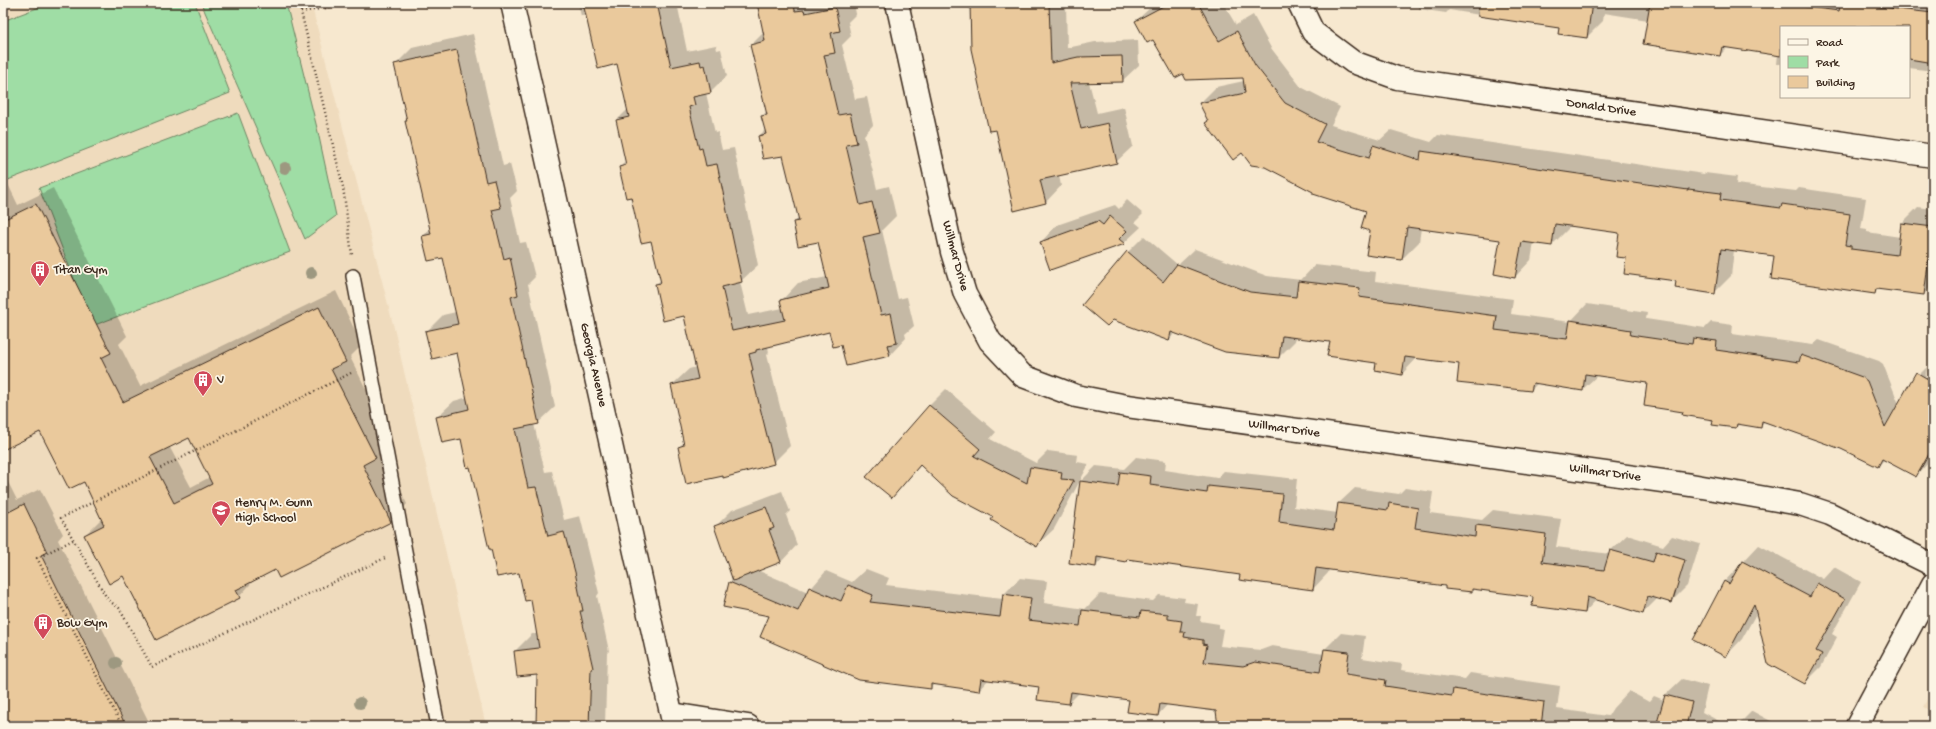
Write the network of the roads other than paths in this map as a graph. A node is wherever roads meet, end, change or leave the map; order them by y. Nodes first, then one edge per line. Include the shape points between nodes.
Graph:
1 (512, 3) edge
2 (897, 3) edge
3 (1299, 3) edge
4 (1933, 156) edge
5 (353, 276) road end
6 (1933, 565) edge
7 (1933, 584) edge
8 (673, 720) edge
9 (438, 726) edge
10 (748, 726) edge
11 (1857, 726) edge

1 - 8 street, Georgia Avenue
2 - 6 street, Willmar Drive via 952,252 965,294 990,341 1023,376 1076,396 1127,406 1691,485 1800,504 1830,514
3 - 4 street, Donald Drive via 1313,32 1353,62 1397,78
5 - 9 lane
7 - 11 street
8 - 10 street

